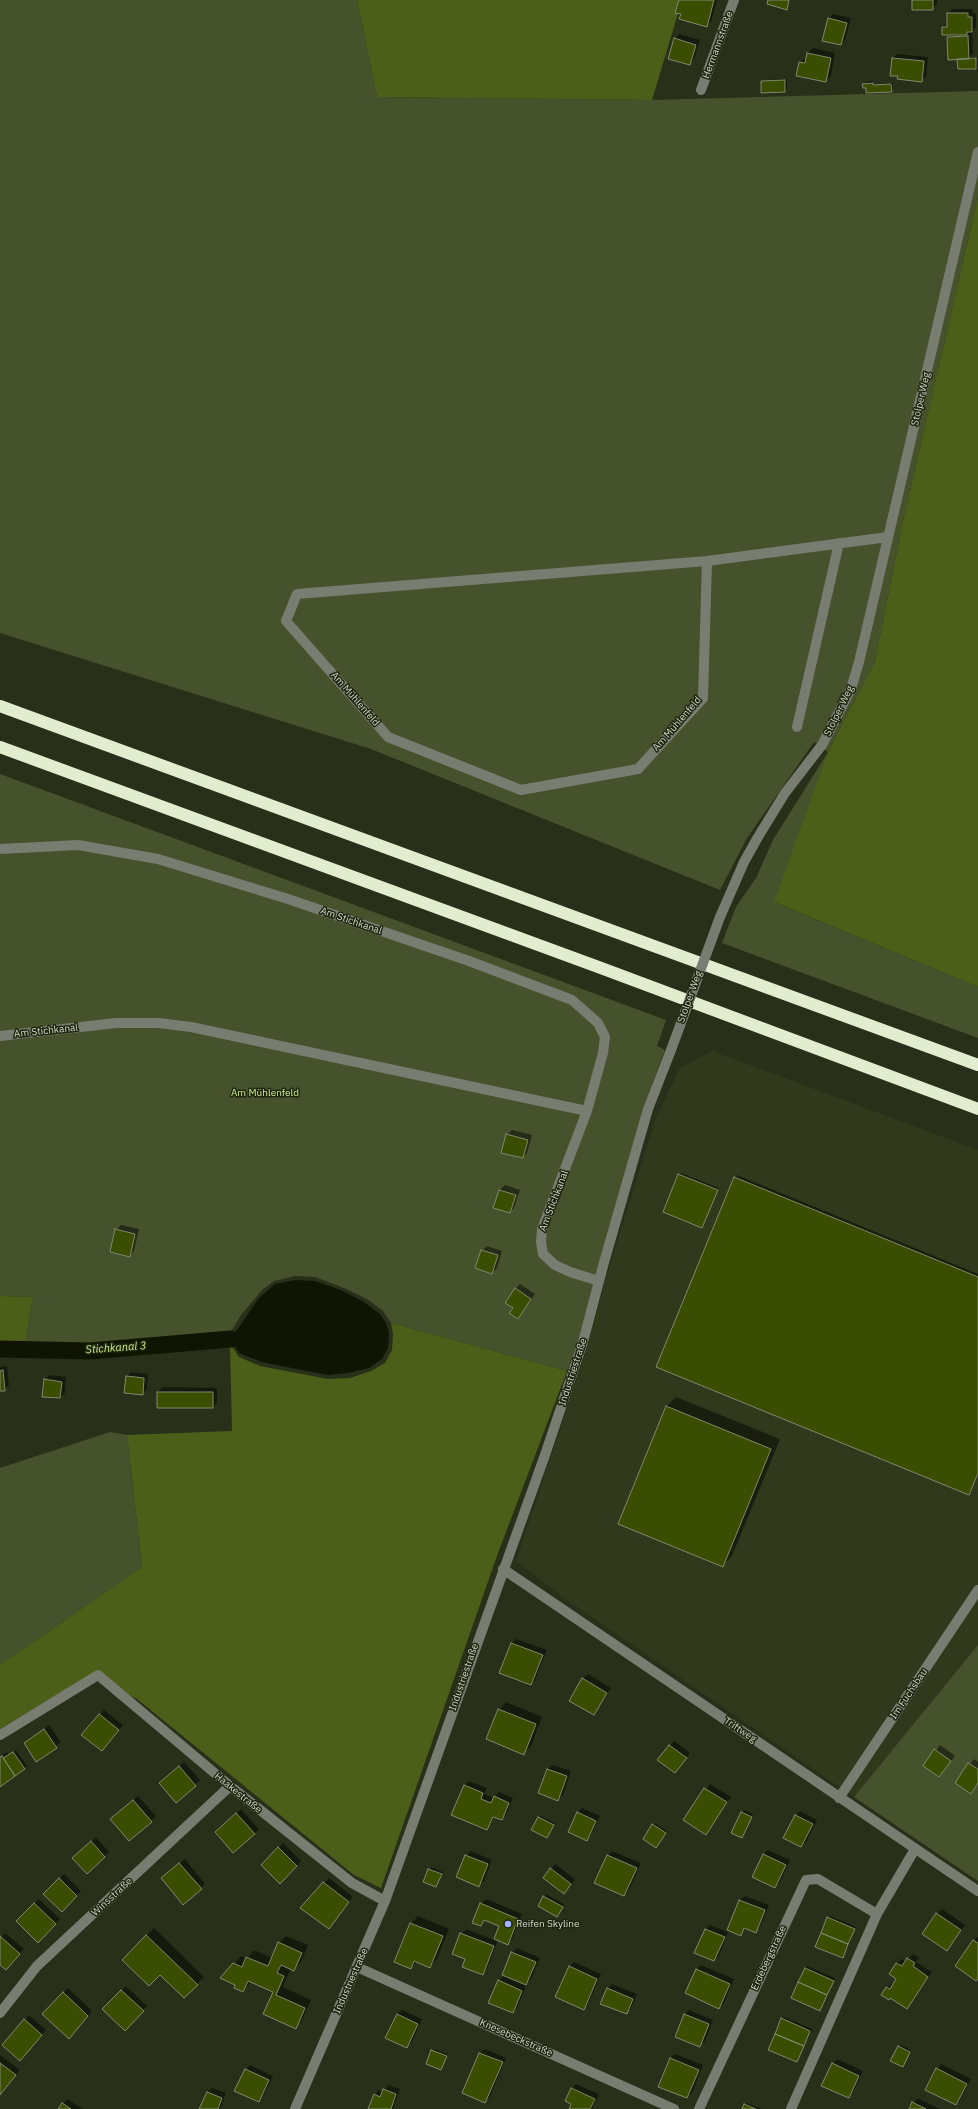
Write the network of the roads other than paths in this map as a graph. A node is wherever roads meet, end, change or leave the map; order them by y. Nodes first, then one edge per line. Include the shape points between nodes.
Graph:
1 (734, 0) edge
2 (701, 90) dead end
3 (978, 152) edge
4 (888, 537) junction
5 (839, 543) junction
6 (707, 561) junction
7 (0, 706) edge
8 (797, 727) dead end
9 (0, 748) edge
10 (0, 849) edge
11 (0, 1036) edge
12 (978, 1065) edge
13 (978, 1109) edge
14 (587, 1111) junction
15 (611, 1237) joint
16 (599, 1281) junction
17 (503, 1569) junction
18 (978, 1590) edge
19 (0, 1735) edge
20 (230, 1786) junction
21 (839, 1798) junction
22 (915, 1849) junction
23 (978, 1891) edge
24 (385, 1901) junction
25 (877, 1914) junction
26 (357, 1967) junction
27 (0, 2013) edge
28 (294, 2109) edge
29 (674, 2109) edge
30 (699, 2109) edge
31 (791, 2109) edge

1 - 2 street, Hermannstraße
3 - 4 street, Stolper Weg
4 - 5 street, Am Mühlenfeld
4 - 15 street, Stolper Weg, bridge via 859,662 845,702 822,745 785,793 744,862 720,917 648,1109
5 - 6 street, Am Mühlenfeld
5 - 8 street
6 - 6 street, Am Mühlenfeld via 297,594 286,621 388,737 521,790 638,769 703,698
7 - 12 highway
9 - 13 highway via 608,970
10 - 14 street, Am Stichkanal via 78,845 158,859 288,899 557,993 588,1012 598,1023 605,1037 599,1073
11 - 14 street, Am Stichkanal via 116,1023 159,1023 191,1027
14 - 16 street, Am Stichkanal via 542,1229 541,1242 543,1254 555,1265
15 - 16 street, Industriestraße
16 - 17 street, Industriestraße via 584,1342
17 - 21 street, Triftweg
17 - 24 street, Industriestraße
18 - 21 street, Im Fuchsbau
19 - 20 street, Haakestraße via 98,1675
20 - 24 street, Haakestraße via 352,1883
20 - 27 street, Winsstraße via 37,1966
21 - 22 street, Triftweg
22 - 23 street, Triftweg
22 - 25 street
24 - 26 street, Industriestraße
25 - 30 street, Erdebergstraße via 818,1879 806,1880
25 - 31 street
26 - 28 street, Industriestraße
26 - 29 street, Knesebeckstraße

